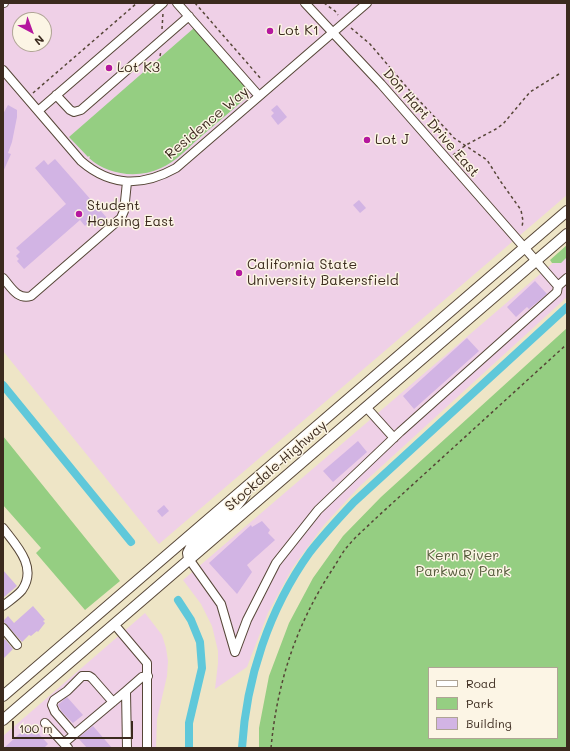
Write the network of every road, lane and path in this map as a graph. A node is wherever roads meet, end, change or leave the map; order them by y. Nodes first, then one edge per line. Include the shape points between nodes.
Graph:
1 (138, 3) edge
2 (163, 3) edge
3 (177, 3) edge
4 (195, 3) edge
5 (305, 3) edge
6 (324, 3) edge
7 (367, 3) edge
8 (338, 15) dead end
9 (189, 16) junction
10 (351, 28) dead end
11 (333, 33) junction
12 (4, 72) edge
13 (559, 74) dead end
14 (262, 80) dead end
15 (33, 93) dead end
16 (56, 95) junction
17 (259, 96) junction
18 (38, 111) junction
19 (466, 145) junction
20 (447, 160) junction
21 (127, 182) junction
22 (567, 210) edge
23 (522, 227) dead end
24 (567, 234) edge
25 (524, 248) junction
26 (536, 261) junction
27 (3, 278) edge
28 (567, 278) edge
29 (558, 286) junction
30 (567, 344) edge
31 (366, 406) junction
32 (394, 438) junction
33 (249, 484) junction
34 (3, 528) edge
35 (189, 559) junction
36 (3, 606) edge
37 (114, 624) junction
38 (3, 628) edge
39 (17, 645) dead end
40 (148, 676) junction
41 (126, 691) junction
42 (3, 696) edge
43 (113, 702) junction
44 (3, 720) edge
45 (45, 723) dead end
46 (74, 734) junction
47 (66, 746) edge
48 (128, 748) edge
49 (148, 748) edge
50 (270, 748) edge

1 - 15 path
2 - 16 street
3 - 9 street
4 - 14 path
5 - 11 street, Don Hart Drive East
6 - 8 path
7 - 11 street, Residence Way
9 - 16 street via 80,110 70,110
9 - 17 street
10 - 19 path via 370,44 436,120 454,138
11 - 17 street, Residence Way
11 - 20 street, Don Hart Drive East
12 - 18 street, Residence Way
13 - 19 path via 530,92 503,124
16 - 18 street
17 - 21 street, Residence Way via 176,168 149,180
18 - 21 street, Residence Way via 91,170 114,180
19 - 20 path
19 - 23 path via 487,160 519,206 523,214
20 - 25 street, Don Hart Drive East
21 - 27 street via 121,218 31,296 23,297 16,294
22 - 25 main road, Stockdale Highway
24 - 26 main road, Stockdale Highway
25 - 26 street, Don Hart Drive East
25 - 33 main road, Stockdale Highway
26 - 29 street, Don Hart Drive East
26 - 31 main road, Stockdale Highway
28 - 29 street
29 - 32 street via 557,292
30 - 50 path via 380,513 347,547 303,620 291,650 282,680
31 - 32 street
31 - 35 main road, Stockdale Highway
32 - 35 street via 318,510 276,563 247,620 235,652 221,604
33 - 35 main road via 236,506 190,548
33 - 42 main road, Stockdale Highway
34 - 36 street via 24,556 27,566 26,583 22,590
35 - 37 main road, Stockdale Highway
37 - 40 street via 147,663
37 - 44 main road, Stockdale Highway
38 - 39 street
40 - 41 street via 142,677
40 - 49 street
41 - 43 street
41 - 48 street
43 - 46 street
43 - 46 street via 92,678 82,676 54,700 52,705
45 - 47 street
46 - 47 street

